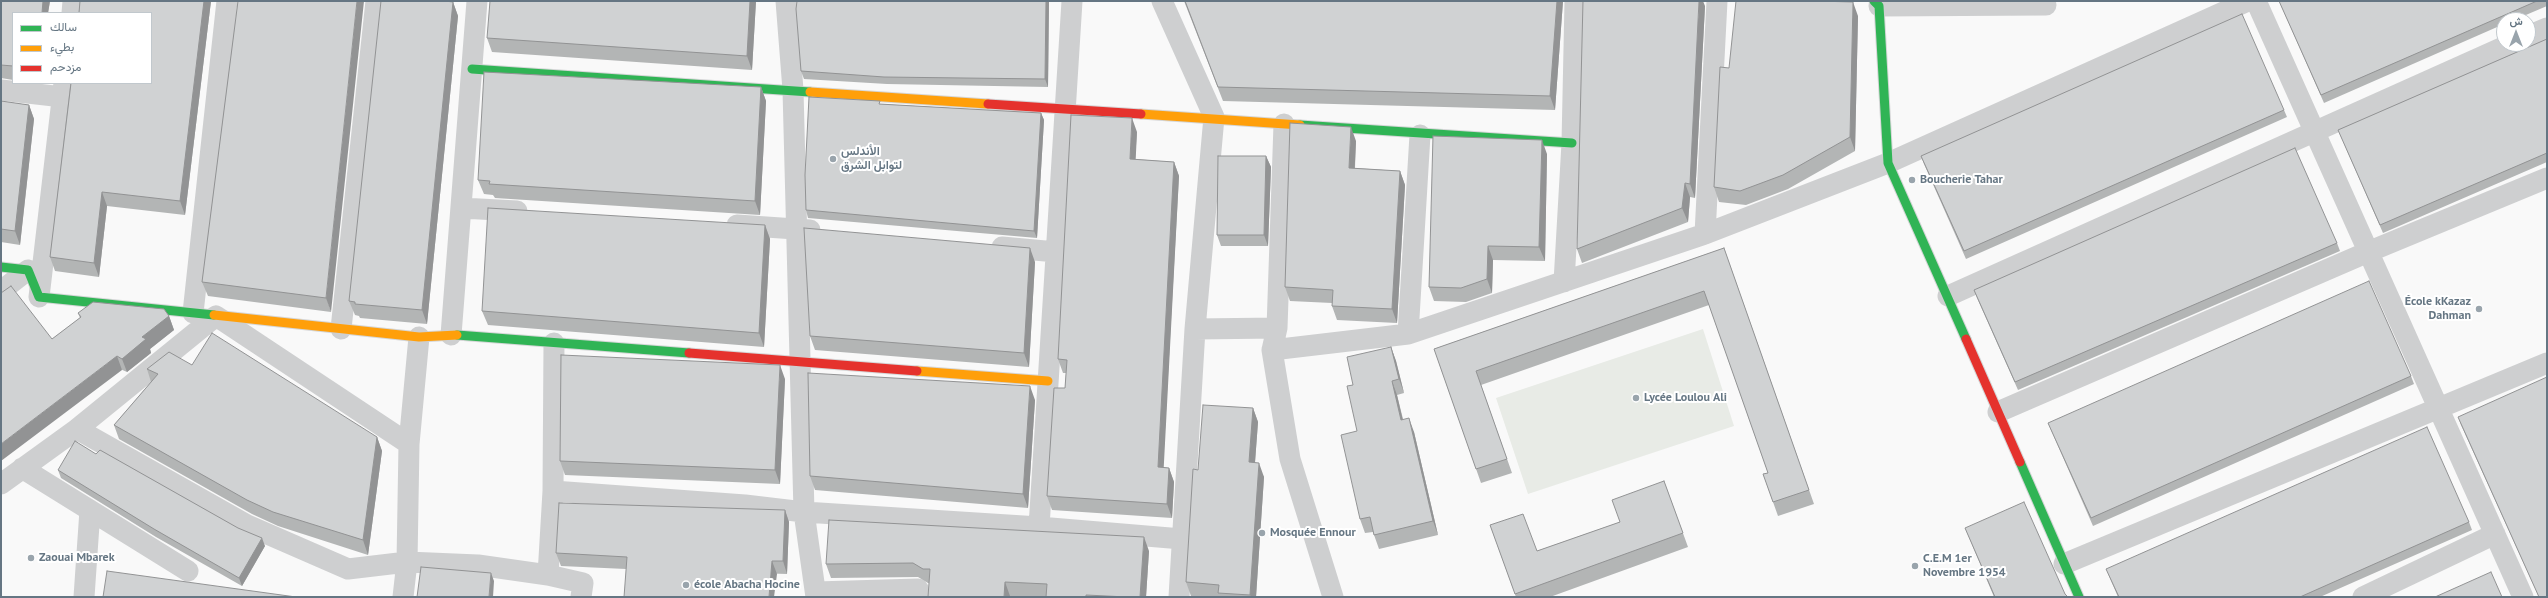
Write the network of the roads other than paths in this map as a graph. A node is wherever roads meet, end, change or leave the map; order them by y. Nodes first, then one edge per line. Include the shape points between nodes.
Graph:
1 (73, 1) edge
2 (227, 1) edge
3 (376, 1) edge
4 (477, 1) edge
5 (786, 1) edge
6 (1072, 1) edge
7 (1162, 1) edge
8 (1575, 1) edge
9 (1717, 1) edge
10 (2248, 1) edge
11 (2256, 1) edge
12 (1876, 4) edge
13 (2046, 5) dead end
14 (72, 12) edge
15 (2547, 28) edge
16 (2536, 33) edge
17 (2496, 50) edge
18 (472, 69) junction
19 (1, 90) edge
20 (63, 90) edge
21 (792, 90) junction
22 (1065, 109) junction
23 (1214, 118) junction
24 (1284, 124) junction
25 (2315, 132) junction
26 (1420, 135) junction
27 (1572, 143) junction
28 (1888, 163) junction
29 (2547, 178) edge
30 (461, 208) junction
31 (533, 212) edge
32 (716, 224) edge
33 (796, 228) junction
34 (828, 231) edge
35 (1704, 234) junction
36 (985, 246) edge
37 (1056, 252) junction
38 (2368, 252) junction
39 (1, 267) edge
40 (28, 270) junction
41 (1564, 282) junction
42 (1, 291) edge
43 (1948, 296) junction
44 (39, 297) junction
45 (194, 314) junction
46 (216, 316) junction
47 (1277, 328) junction
48 (341, 329) junction
49 (1196, 329) junction
50 (1408, 334) junction
51 (451, 335) junction
52 (420, 338) junction
53 (554, 343) junction
54 (1272, 350) junction
55 (800, 362) junction
56 (2547, 363) edge
57 (1048, 381) junction
58 (2438, 408) junction
59 (1998, 412) junction
60 (77, 429) junction
61 (409, 444) junction
62 (22, 468) junction
63 (1, 484) edge
64 (553, 491) junction
65 (90, 510) junction
66 (804, 512) junction
67 (1039, 526) junction
68 (2495, 534) junction
69 (1182, 539) junction
70 (407, 562) junction
71 (2064, 564) junction
72 (188, 571) dead end
73 (548, 574) junction
74 (816, 594) edge
75 (84, 597) edge
76 (403, 597) edge
77 (581, 597) edge
78 (918, 597) edge
79 (1179, 597) edge
80 (1333, 597) edge
81 (2078, 597) edge
82 (2363, 597) edge
83 (2523, 597) edge

1 - 14 street
2 - 45 street
3 - 48 street
4 - 18 street
5 - 21 street
6 - 22 street
7 - 23 street
8 - 27 street
9 - 35 street
10 - 28 street
11 - 25 street
12 - 13 street
12 - 28 street
15 - 16 street
17 - 25 street
18 - 21 street
18 - 30 street
19 - 20 street
20 - 44 street
21 - 22 street
21 - 33 street
22 - 23 street
22 - 37 street
23 - 24 street
23 - 49 street
24 - 26 street
24 - 47 street
25 - 38 street
25 - 43 street
26 - 27 street
26 - 50 street
27 - 41 street
28 - 35 street
28 - 43 street
29 - 38 street
30 - 31 street
30 - 51 street
32 - 33 street
33 - 34 street
33 - 55 street
35 - 41 street
36 - 37 street
37 - 57 street
38 - 58 street
38 - 59 street
39 - 40 street
40 - 42 street
40 - 44 street
41 - 50 street
43 - 59 street
44 - 45 street
45 - 46 street
46 - 48 street
46 - 60 street
46 - 61 street
47 - 49 street
47 - 54 street
48 - 52 street
49 - 69 street
50 - 54 street
51 - 52 street
51 - 53 street
52 - 61 street
53 - 55 street
53 - 64 street
54 - 80 street via 1290,459
55 - 57 street
55 - 66 street
56 - 58 street
57 - 67 street
58 - 68 street
58 - 71 street
59 - 71 street
60 - 62 street
60 - 70 street via 247,525 348,569
61 - 70 street
62 - 63 street
62 - 65 street
64 - 66 street via 745,505
64 - 73 street
65 - 72 street
65 - 75 street
66 - 67 street
66 - 74 street
67 - 69 street
68 - 82 street
68 - 83 street
69 - 79 street
70 - 73 street via 478,565
70 - 76 street
71 - 81 street
73 - 77 street via 583,583
74 - 78 street via 918,589

